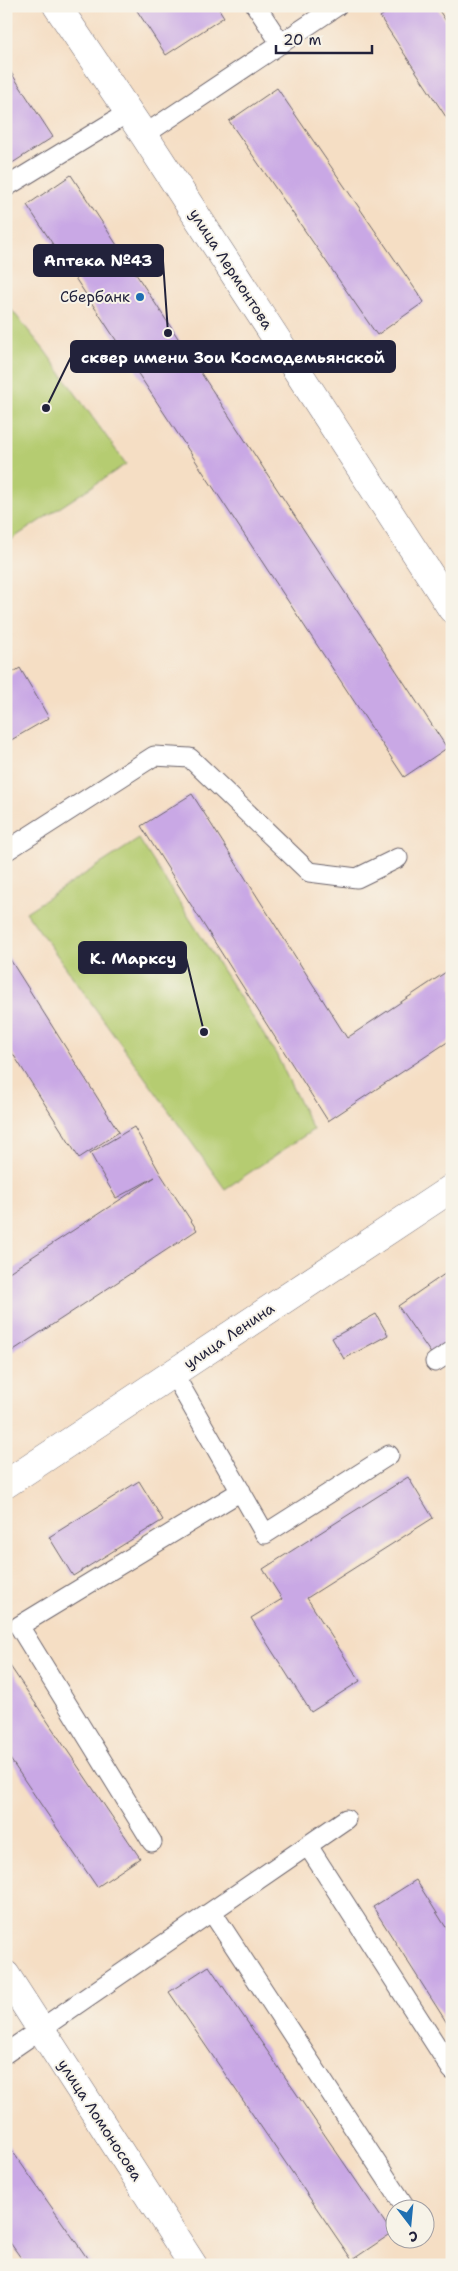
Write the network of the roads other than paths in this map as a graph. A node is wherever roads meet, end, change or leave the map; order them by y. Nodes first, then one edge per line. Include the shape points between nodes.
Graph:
1 (57, 6) edge
2 (256, 6) edge
3 (337, 6) edge
4 (281, 44) junction
5 (129, 112) junction
6 (144, 135) junction
7 (6, 187) edge
8 (452, 609) edge
9 (6, 851) edge
10 (398, 858) dead end
11 (449, 1196) edge
12 (452, 1351) edge
13 (436, 1362) dead end
14 (173, 1373) junction
15 (389, 1455) dead end
16 (6, 1484) edge
17 (241, 1492) junction
18 (346, 1819) dead end
19 (152, 1842) dead end
20 (308, 1846) junction
21 (212, 1912) junction
22 (6, 1976) edge
23 (41, 2029) junction
24 (6, 2053) edge
25 (452, 2070) edge
26 (399, 2198) edge
27 (193, 2265) edge

1 - 5 street, улица Лермонтова
2 - 4 lane
3 - 4 lane
4 - 6 lane
5 - 6 street, улица Лермонтова
5 - 7 lane
6 - 8 street, улица Лермонтова
9 - 10 lane via 154,756 190,758 309,872 358,878
11 - 14 street, улица Ленина
12 - 13 lane
14 - 16 street, улица Ленина
14 - 17 lane
15 - 17 lane via 265,1534
17 - 19 lane via 19,1626
18 - 20 lane
20 - 21 lane
20 - 25 lane
21 - 23 lane
21 - 26 lane
22 - 23 street, улица Ломоносова
23 - 24 lane
23 - 27 street, улица Ломоносова

